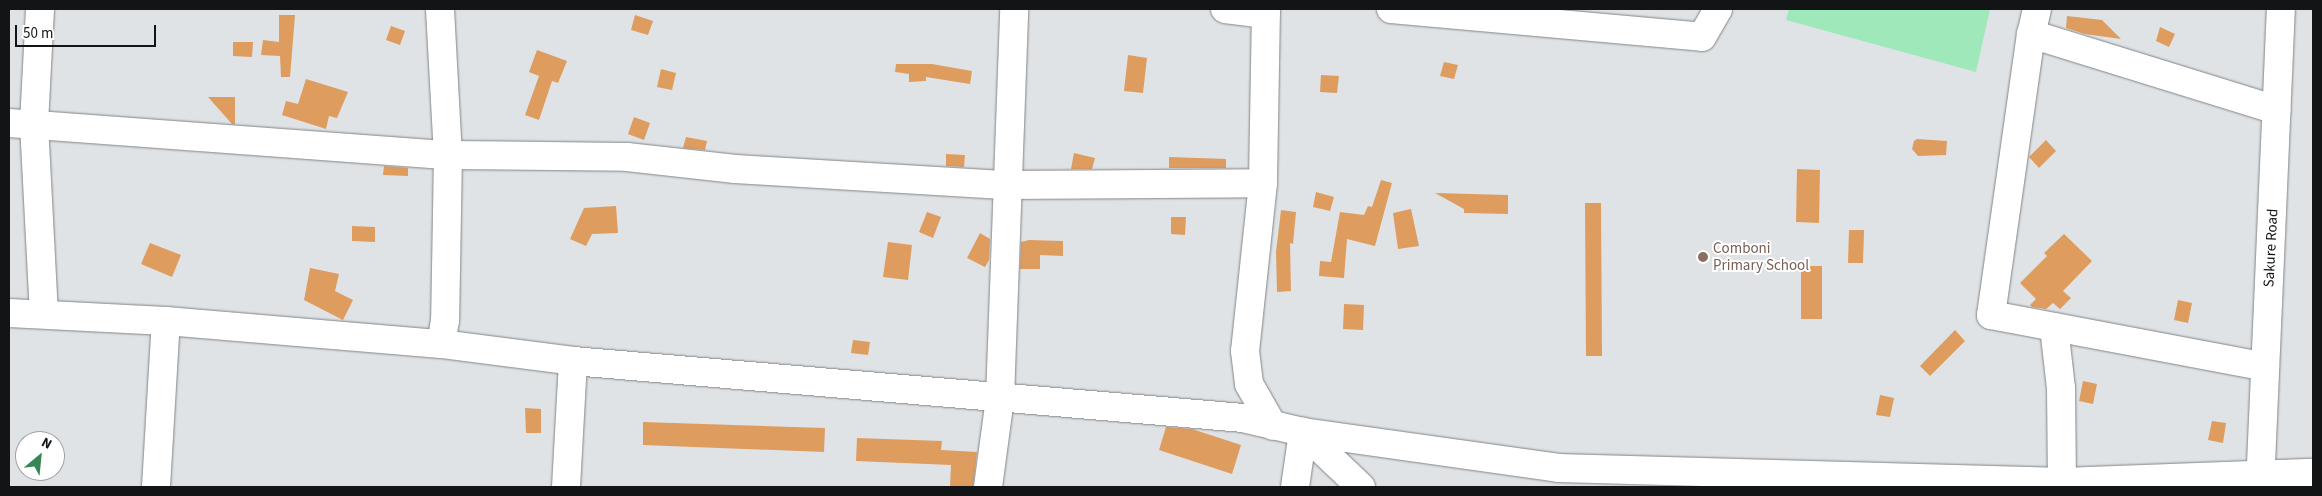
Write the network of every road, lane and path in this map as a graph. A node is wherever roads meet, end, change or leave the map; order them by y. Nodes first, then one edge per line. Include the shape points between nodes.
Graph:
1 (40, 9) edge
2 (440, 9) edge
3 (1014, 9) edge
4 (1225, 9) edge
5 (1392, 9) edge
6 (1718, 9) edge
7 (2281, 9) edge
8 (1266, 12) edge
9 (2034, 21) edge
10 (2277, 110) junction
11 (21, 124) edge
12 (448, 155) junction
13 (1263, 183) junction
14 (1008, 185) junction
15 (9, 313) edge
16 (44, 314) junction
17 (166, 321) junction
18 (2054, 327) junction
19 (441, 344) junction
20 (573, 361) junction
21 (2265, 366) junction
22 (1000, 398) junction
23 (1273, 426) junction
24 (1303, 432) junction
25 (2313, 473) edge
26 (1553, 478) edge
27 (2260, 481) edge
28 (2062, 485) edge
29 (156, 487) edge
30 (566, 487) edge
31 (988, 487) edge
32 (1295, 487) edge
33 (1361, 487) edge

1 - 11 street
2 - 12 street
3 - 14 street
4 - 8 street
5 - 6 street via 1702,37
7 - 10 street, Sakure Road
8 - 13 street
9 - 10 street
9 - 18 street via 1991,315
10 - 21 street, Sakure Road
11 - 12 street
11 - 16 street
12 - 14 street via 628,157 735,169
12 - 19 street via 446,320
13 - 14 street
13 - 23 street via 1245,351 1249,384
14 - 22 street
15 - 16 street
16 - 17 street
17 - 19 street
17 - 29 street
18 - 21 street
18 - 28 street via 2061,388
19 - 20 street
20 - 22 street
20 - 30 street
21 - 27 street, Sakure Road
22 - 23 street via 1243,418
22 - 31 street
23 - 24 street
24 - 26 street
24 - 32 street
24 - 33 street
25 - 27 street
26 - 28 street
27 - 28 street

